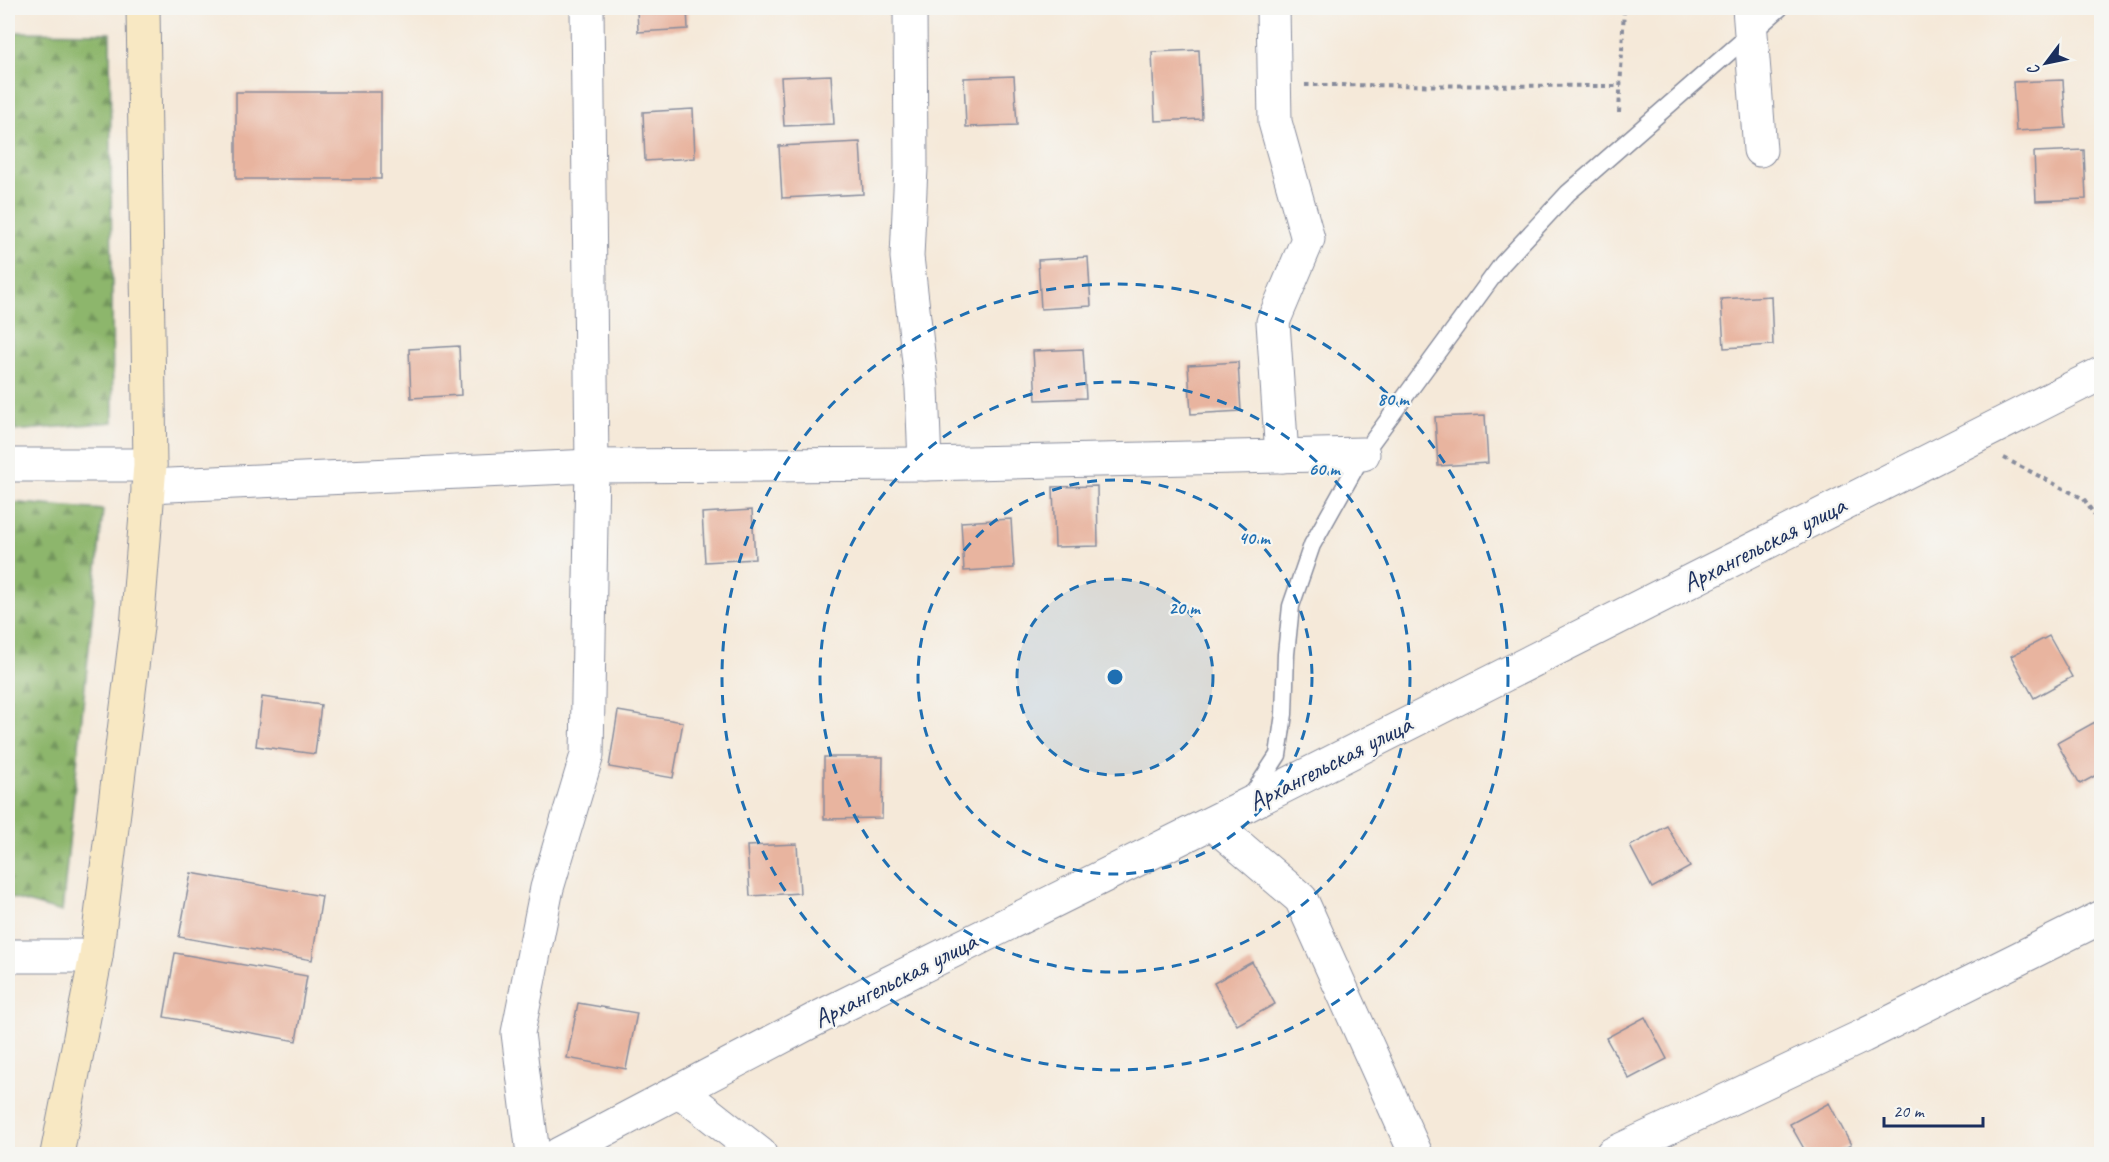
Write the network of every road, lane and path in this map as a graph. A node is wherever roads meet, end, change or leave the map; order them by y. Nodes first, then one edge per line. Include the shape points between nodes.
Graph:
1 (143, 8) edge
2 (587, 8) edge
3 (910, 8) edge
4 (1273, 8) edge
5 (1624, 8) edge
6 (1780, 8) edge
7 (1750, 20) edge
8 (1275, 85) junction
9 (1621, 86) junction
10 (1618, 150) junction
11 (1760, 150) dead end
12 (2102, 374) edge
13 (1968, 441) junction
14 (1363, 454) junction
15 (1282, 456) junction
16 (925, 464) junction
17 (8, 465) edge
18 (592, 466) junction
19 (149, 476) junction
20 (2102, 527) edge
21 (1245, 806) junction
22 (1212, 823) junction
23 (2102, 917) edge
24 (8, 956) edge
25 (96, 956) junction
26 (680, 1091) junction
27 (57, 1155) edge
28 (532, 1155) edge
29 (560, 1155) edge
30 (760, 1155) edge
31 (1416, 1155) edge
32 (1612, 1155) edge

1 - 19 main road
2 - 18 street
3 - 16 street via 907,257 922,388
4 - 8 street
5 - 9 path
6 - 7 lane
7 - 10 lane
7 - 11 street
8 - 9 path
8 - 15 street via 1275,122 1308,239 1273,322
9 - 10 path
10 - 14 lane via 1568,194 1502,264
12 - 13 street, Архангельская улица
13 - 20 path via 2085,499
13 - 21 street, Архангельская улица
14 - 15 street
14 - 21 lane via 1312,545 1291,606 1278,755
15 - 16 street
16 - 18 street
17 - 19 street
18 - 19 street
18 - 28 street via 587,755 547,888 518,1033
19 - 25 main road via 136,627
21 - 22 street, Архангельская улица
22 - 26 street, Архангельская улица via 814,1020
22 - 31 street via 1301,899
23 - 32 street
24 - 25 street
25 - 27 main road
26 - 29 street, Архангельская улица
26 - 30 street

